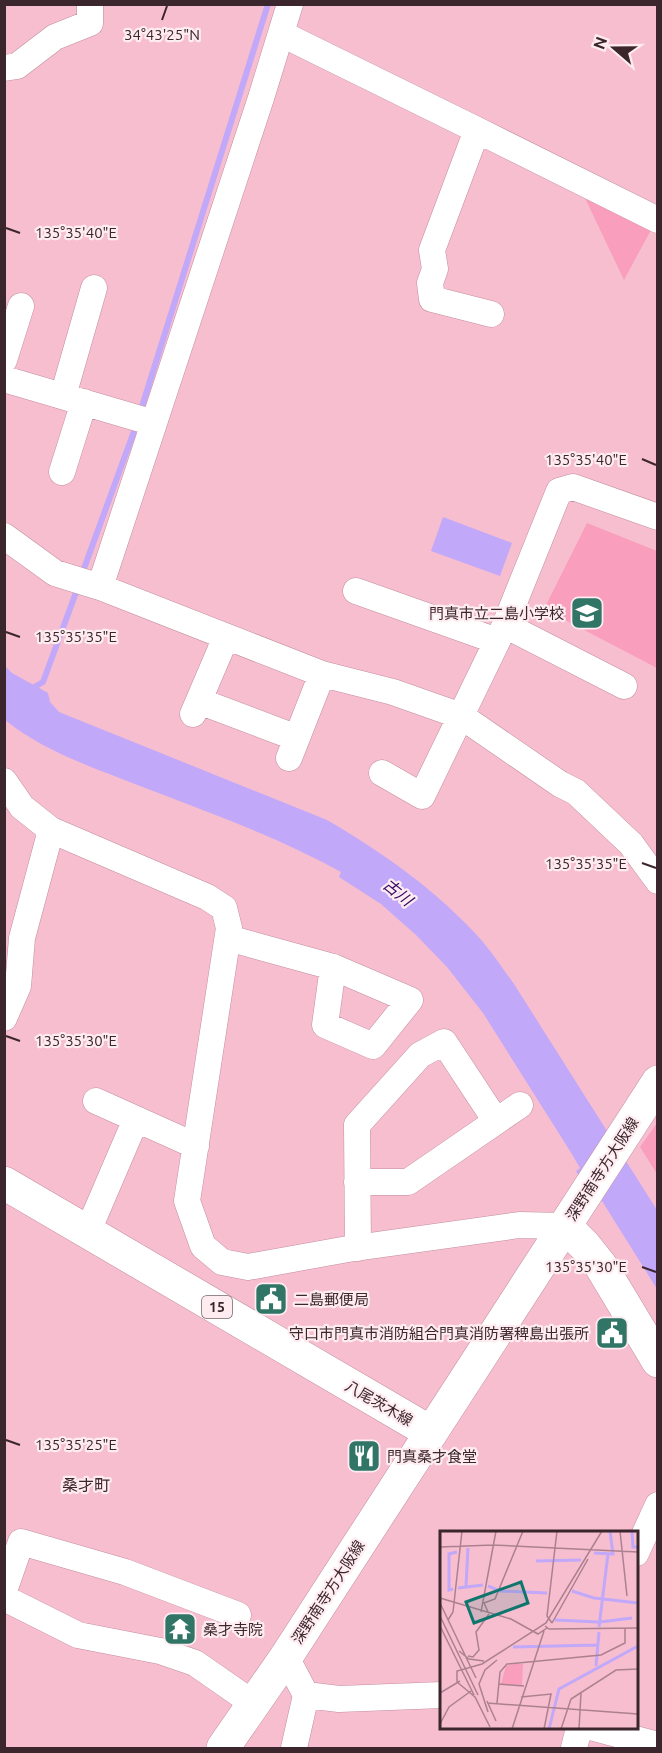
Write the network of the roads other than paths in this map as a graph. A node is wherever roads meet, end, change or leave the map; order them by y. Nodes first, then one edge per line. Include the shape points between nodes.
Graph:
1 (90, 4) edge
2 (290, 4) edge
3 (282, 34) junction
4 (4, 68) edge
5 (477, 130) junction
6 (657, 220) edge
7 (94, 288) dead end
8 (21, 306) dead end
9 (491, 314) dead end
10 (4, 360) edge
11 (4, 379) edge
12 (74, 399) junction
13 (141, 419) junction
14 (62, 472) dead end
15 (657, 518) edge
16 (4, 536) edge
17 (85, 583) junction
18 (356, 591) dead end
19 (501, 633) junction
20 (226, 637) junction
21 (322, 674) junction
22 (624, 686) dead end
23 (460, 716) junction
24 (382, 773) dead end
25 (4, 781) edge
26 (51, 830) junction
27 (657, 881) edge
28 (228, 938) junction
29 (333, 967) dead end
30 (4, 1018) edge
31 (657, 1082) edge
32 (96, 1101) dead end
33 (520, 1105) dead end
34 (136, 1119) junction
35 (496, 1121) junction
36 (196, 1146) junction
37 (357, 1182) junction
38 (4, 1183) edge
39 (565, 1226) junction
40 (88, 1231) junction
41 (358, 1248) junction
42 (657, 1361) edge
43 (430, 1432) junction
44 (657, 1505) edge
45 (638, 1548) edge
46 (4, 1592) edge
47 (4, 1598) edge
48 (238, 1616) dead end
49 (286, 1657) junction
50 (306, 1695) junction
51 (440, 1695) edge
52 (254, 1704) junction
53 (579, 1729) edge
54 (598, 1729) edge
55 (657, 1745) edge
56 (222, 1749) edge
57 (294, 1749) edge
58 (573, 1749) edge

1 - 4 street via 90,23 55,37 17,66
2 - 3 street
3 - 5 street
3 - 13 street
5 - 6 street
5 - 9 street via 432,250 435,269 430,283 432,299
7 - 12 street
8 - 10 street
11 - 12 street
12 - 13 street
12 - 14 street
13 - 17 street
15 - 19 street via 573,487 559,490
16 - 17 street via 55,573
17 - 20 street
18 - 19 street
19 - 22 street
19 - 23 street
20 - 21 street
20 - 21 street via 196,708 293,748
21 - 23 street via 393,692
23 - 24 street via 422,796
23 - 27 street via 576,792 631,844
25 - 26 street via 22,807
26 - 28 street via 207,897 224,908
26 - 30 street via 22,938 18,986
28 - 29 street
28 - 36 street
31 - 39 main road, 深野南寺方大阪線
32 - 34 street
33 - 35 street
34 - 36 street
34 - 40 street
35 - 37 street via 408,1182
35 - 37 street via 444,1042 420,1055 357,1125
36 - 41 street via 187,1201 203,1246 222,1262 248,1267
37 - 41 street
38 - 40 main road, 八尾茨木線 / 15
39 - 41 street via 519,1225
39 - 42 main road via 601,1266
39 - 43 main road, 八尾茨木線
40 - 43 main road, 八尾茨木線 / 15
43 - 49 main road, 深野南寺方大阪線
44 - 45 street
46 - 48 street via 21,1542 124,1572
47 - 52 street via 78,1635 160,1651 195,1663
49 - 50 street
49 - 52 main road, 深野南寺方大阪線
50 - 51 street via 339,1699
50 - 57 street
52 - 56 main road, 深野南寺方大阪線
53 - 58 street
54 - 55 street

